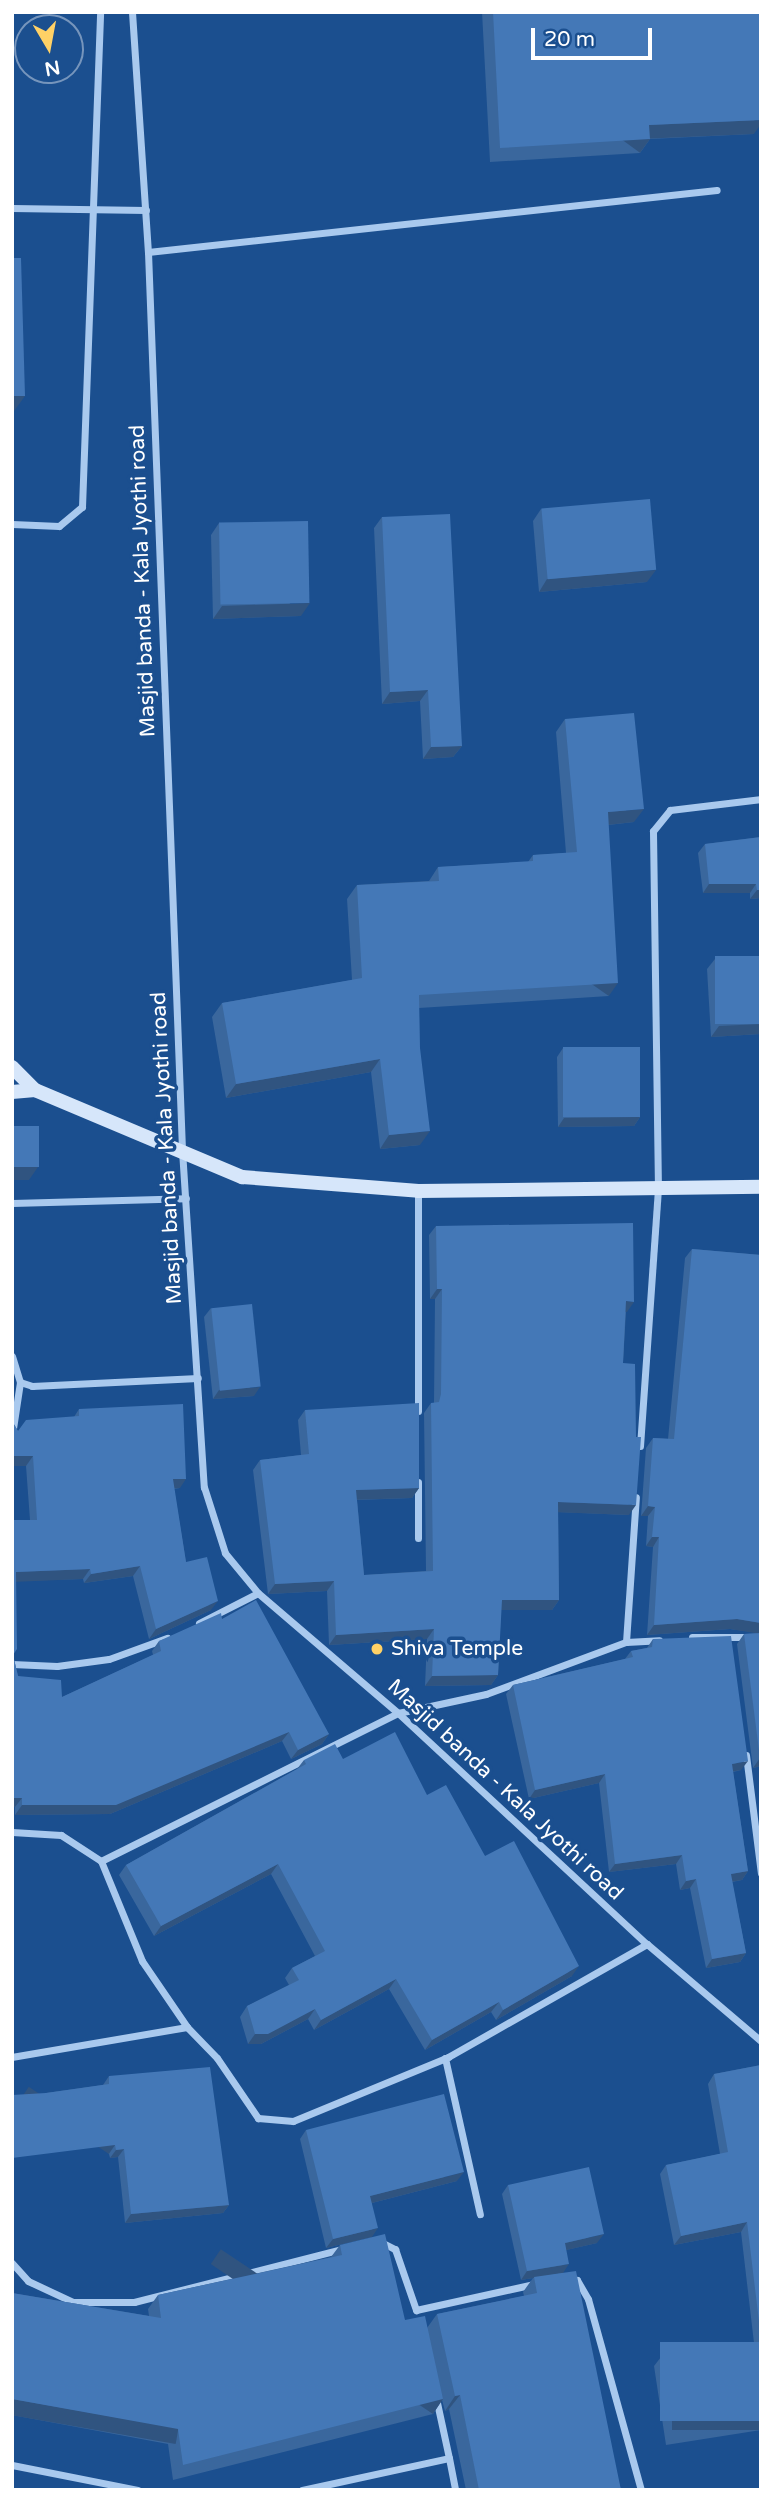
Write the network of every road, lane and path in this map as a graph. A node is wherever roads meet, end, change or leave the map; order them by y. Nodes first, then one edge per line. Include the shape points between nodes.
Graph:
1 (100, 12) edge
2 (132, 12) edge
3 (717, 190) dead end
4 (12, 208) edge
5 (146, 210) junction
6 (90, 212) junction
7 (148, 252) junction
8 (12, 524) edge
9 (761, 799) edge
10 (12, 1067) edge
11 (35, 1090) junction
12 (12, 1092) edge
13 (182, 1150) junction
14 (761, 1187) edge
15 (658, 1190) junction
16 (418, 1191) junction
17 (186, 1198) junction
18 (12, 1203) edge
19 (12, 1356) edge
20 (198, 1378) junction
21 (20, 1382) junction
22 (418, 1427) edge
23 (12, 1435) edge
24 (639, 1451) edge
25 (418, 1469) edge
26 (637, 1492) edge
27 (418, 1538) dead end
28 (258, 1593) junction
29 (184, 1630) edge
30 (730, 1635) junction
31 (172, 1637) edge
32 (761, 1637) edge
33 (678, 1638) edge
34 (665, 1639) edge
35 (626, 1642) junction
36 (732, 1648) edge
37 (12, 1664) edge
38 (398, 1713) junction
39 (744, 1741) edge
40 (12, 1832) edge
41 (101, 1861) junction
42 (761, 1873) edge
43 (647, 1944) junction
44 (187, 2027) junction
45 (761, 2041) edge
46 (12, 2057) edge
47 (445, 2059) junction
48 (480, 2214) dead end
49 (367, 2243) edge
50 (354, 2246) edge
51 (12, 2263) edge
52 (554, 2279) edge
53 (542, 2282) edge
54 (416, 2310) junction
55 (419, 2323) edge
56 (434, 2391) edge
57 (449, 2458) junction
58 (12, 2465) edge
59 (138, 2490) edge
60 (302, 2490) edge
61 (455, 2490) edge
62 (641, 2490) edge

1 - 6 street via 96,183
2 - 5 street, Masjid banda - Kala Jyothi road
3 - 7 street
4 - 6 street
5 - 6 street
5 - 7 street, Masjid banda - Kala Jyothi road
6 - 8 street via 82,507 59,526
7 - 13 street, Masjid banda - Kala Jyothi road
9 - 15 street via 670,810 653,831
10 - 11 main road
11 - 12 main road
11 - 13 main road
13 - 16 main road via 242,1177
13 - 17 street, Masjid banda - Kala Jyothi road
14 - 15 main road
15 - 16 main road
15 - 24 street
16 - 22 street
17 - 18 street
17 - 20 street, Masjid banda - Kala Jyothi road
19 - 21 street
20 - 21 street via 32,1387
20 - 28 street, Masjid banda - Kala Jyothi road via 204,1487 225,1553
21 - 23 street
25 - 27 street
26 - 35 street
28 - 29 street
28 - 38 street, Masjid banda - Kala Jyothi road
30 - 32 street
30 - 33 street
30 - 36 street
31 - 37 street via 109,1659 57,1666
34 - 35 street
35 - 38 street via 486,1694
38 - 41 street
38 - 43 street, Masjid banda - Kala Jyothi road
39 - 42 street
40 - 41 street via 61,1835
41 - 44 street via 142,1961
43 - 45 street, Masjid banda - Kala Jyothi road
43 - 47 street
44 - 46 street
44 - 47 street via 217,2058 258,2118 293,2121
47 - 48 street
49 - 54 street via 380,2241 396,2249
50 - 51 street via 134,2302 73,2302 28,2281
52 - 62 street via 577,2280 588,2299
53 - 54 street
54 - 55 street
56 - 57 street
57 - 60 street
57 - 61 street
58 - 59 street

